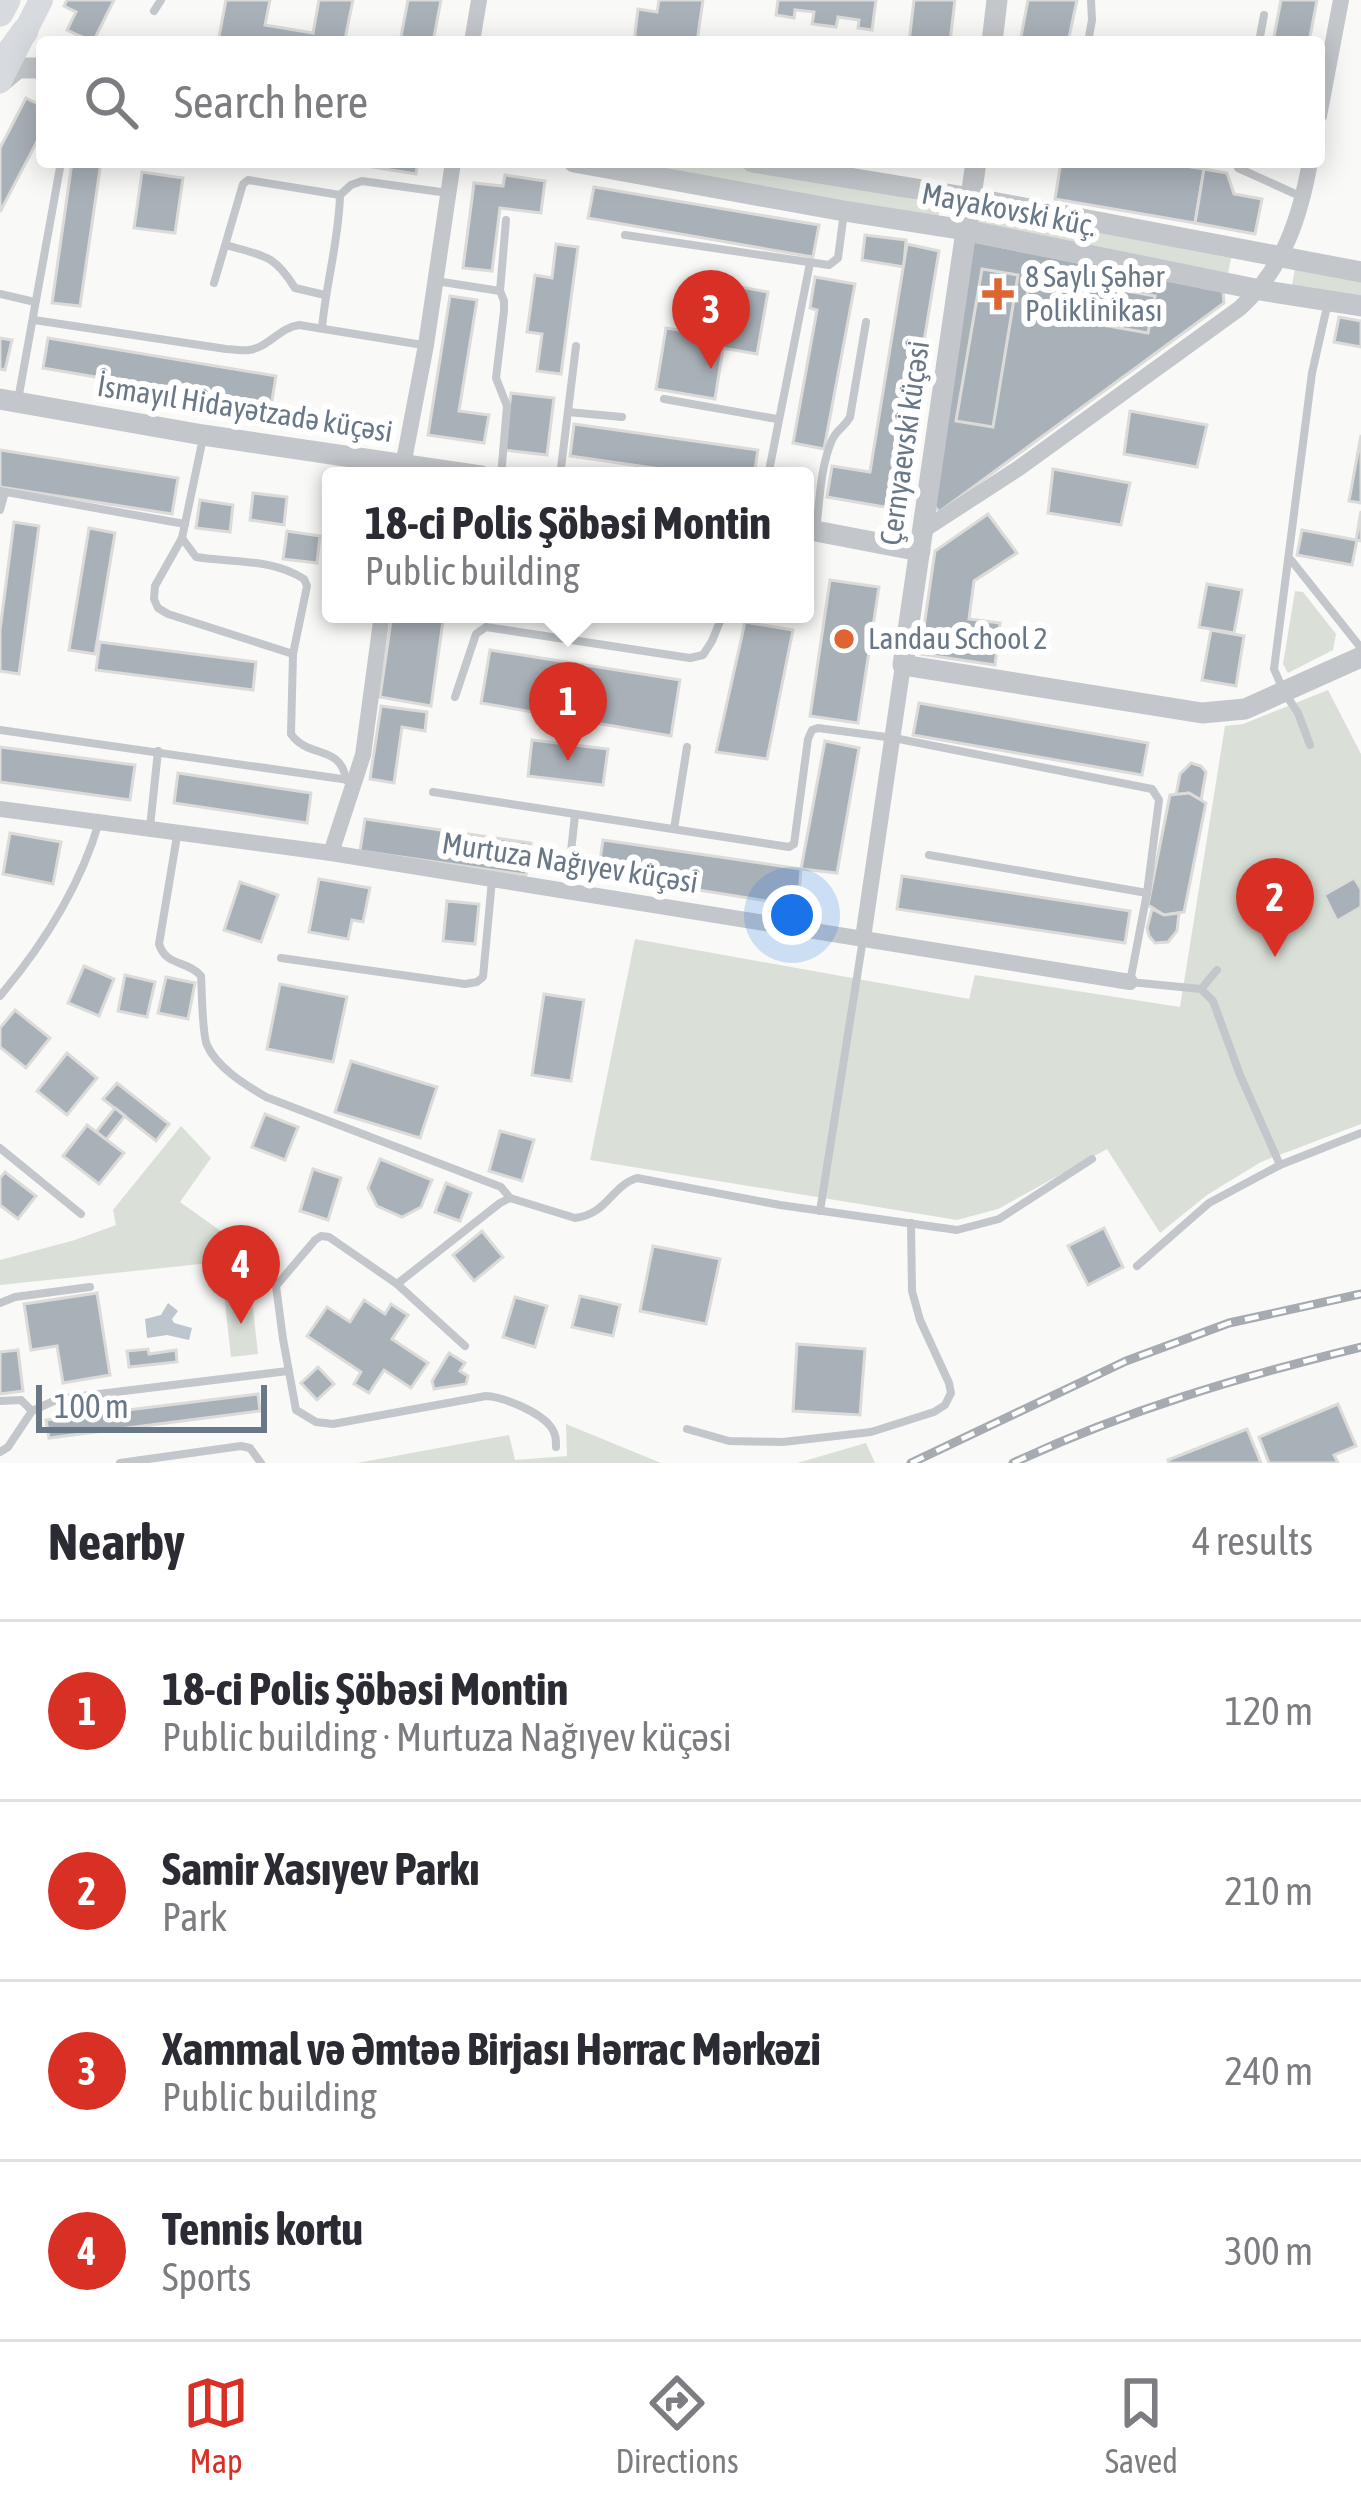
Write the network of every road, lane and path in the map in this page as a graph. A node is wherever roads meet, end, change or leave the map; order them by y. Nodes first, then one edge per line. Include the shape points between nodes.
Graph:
1 (7, 0) edge
2 (43, 0) edge
3 (161, 0) edge
4 (479, 0) edge
5 (997, 0) edge
6 (1090, 0) edge
7 (1341, 0) edge
8 (154, 11) dead end
9 (0, 13) edge
10 (1264, 15) dead end
11 (473, 36) edge
12 (993, 36) edge
13 (1089, 36) edge
14 (1260, 36) edge
15 (35, 37) edge
16 (0, 66) edge
17 (36, 68) edge
18 (0, 82) edge
19 (1325, 84) edge
20 (60, 168) edge
21 (452, 168) edge
22 (607, 168) edge
23 (788, 168) edge
24 (975, 168) edge
25 (1243, 168) edge
26 (1309, 168) edge
27 (448, 193) junction
28 (340, 195) junction
29 (1304, 198) junction
30 (971, 199) junction
31 (844, 211) junction
32 (506, 220) dead end
33 (965, 230) junction
34 (625, 235) dead end
35 (226, 245) junction
36 (1280, 258) junction
37 (810, 262) junction
38 (1361, 272) edge
39 (435, 281) junction
40 (214, 283) dead end
41 (500, 290) junction
42 (1260, 290) junction
43 (0, 295) edge
44 (325, 295) junction
45 (1329, 301) junction
46 (35, 302) junction
47 (1361, 306) edge
48 (34, 320) junction
49 (866, 322) dead end
50 (322, 328) junction
51 (425, 345) junction
52 (576, 346) dead end
53 (664, 399) dead end
54 (9, 400) edge
55 (568, 412) junction
56 (622, 417) dead end
57 (777, 418) junction
58 (203, 435) junction
59 (385, 467) edge
60 (403, 467) edge
61 (502, 467) edge
62 (561, 467) edge
63 (769, 467) edge
64 (3, 491) edge
65 (0, 510) edge
66 (814, 512) edge
67 (185, 524) junction
68 (814, 531) edge
69 (182, 538) junction
70 (922, 540) junction
71 (1289, 559) junction
72 (381, 623) edge
73 (719, 623) edge
74 (1361, 648) edge
75 (293, 654) junction
76 (1361, 658) edge
77 (903, 665) junction
78 (1284, 692) junction
79 (455, 697) dead end
80 (0, 730) edge
81 (894, 738) junction
82 (1310, 745) dead end
83 (687, 747) dead end
84 (158, 751) junction
85 (351, 780) junction
86 (433, 792) dead end
87 (0, 809) edge
88 (575, 814) junction
89 (100, 822) junction
90 (674, 830) junction
91 (149, 831) junction
92 (177, 835) junction
93 (331, 853) junction
94 (929, 855) dead end
95 (492, 879) junction
96 (567, 890) junction
97 (1147, 893) junction
98 (863, 938) junction
99 (281, 958) dead end
100 (1217, 970) dead end
101 (1130, 982) junction
102 (1201, 989) junction
103 (0, 996) edge
104 (1361, 1133) edge
105 (0, 1148) edge
106 (1092, 1159) dead end
107 (1280, 1165) junction
108 (510, 1198) junction
109 (820, 1210) junction
110 (81, 1214) dead end
111 (911, 1223) junction
112 (255, 1265) dead end
113 (1137, 1266) dead end
114 (397, 1284) junction
115 (277, 1286) junction
116 (90, 1287) dead end
117 (0, 1303) edge
118 (465, 1346) dead end
119 (288, 1371) junction
120 (0, 1401) edge
121 (32, 1411) junction
122 (687, 1429) dead end
123 (556, 1447) dead end
124 (0, 1452) edge
125 (120, 1463) edge
126 (261, 1463) edge

1 - 9 highway
2 - 15 main road
3 - 8 lane
4 - 11 street
5 - 12 street
6 - 13 lane
7 - 19 street
10 - 14 lane
15 - 16 highway
15 - 18 main road
17 - 18 street via 18,68
20 - 46 lane
21 - 27 street
22 - 31 street, Mayakovski küç.
23 - 30 street, Mayakovski küç.
24 - 30 street, Çernyaevski küçəsi
25 - 29 lane
26 - 29 street
27 - 28 lane via 362,181
27 - 39 street
28 - 35 lane via 248,180
28 - 44 lane
29 - 36 street
30 - 33 street, Çernyaevski küçəsi
30 - 36 street, Mayakovski küç.
31 - 33 street, Mayakovski küç.
31 - 37 lane via 838,258
32 - 41 lane
33 - 42 street, Mayakovski küç.
33 - 70 street, Çernyaevski küçəsi
34 - 37 lane
35 - 40 lane
35 - 44 lane via 270,258 295,289
36 - 38 street, Mayakovski küç.
36 - 42 street
37 - 57 lane
39 - 41 lane
39 - 51 street
41 - 61 lane
42 - 45 street, Mayakovski küç.
42 - 70 street
43 - 46 lane
44 - 50 lane
45 - 47 street, Mayakovski küç.
45 - 71 lane
46 - 48 lane
48 - 50 lane via 239,350 288,327
48 - 54 lane
49 - 66 lane via 850,417 833,436
50 - 51 lane
51 - 60 street
52 - 55 lane
53 - 57 lane
54 - 58 street, İsmayıl Hidayətzadə küçəsi
55 - 56 lane
55 - 62 lane
57 - 63 lane
58 - 59 street, İsmayıl Hidayətzadə küçəsi
58 - 67 lane
64 - 65 lane
64 - 67 lane
67 - 69 lane
68 - 70 street
69 - 75 lane via 196,556 265,562 304,579
69 - 75 lane via 155,586 158,608
70 - 77 street, Çernyaevski küçəsi
71 - 74 lane
71 - 78 lane via 1274,669
72 - 85 street via 363,755
73 - 79 lane via 703,655 690,658 486,627 476,634
75 - 85 lane via 291,734 338,759
76 - 78 street
77 - 78 street via 1202,712 1245,709
77 - 81 street
78 - 82 lane
80 - 84 lane
81 - 90 lane via 812,730 789,847
81 - 97 lane via 1152,789 1159,800
81 - 98 street
83 - 90 lane
84 - 85 lane
84 - 91 lane
85 - 93 street
86 - 88 lane
87 - 89 street, Murtuza Nağıyev küçəsi
88 - 90 lane
88 - 96 lane
89 - 91 street, Murtuza Nağıyev küçəsi
89 - 103 lane via 45,940
91 - 92 street, Murtuza Nağıyev küçəsi
92 - 93 street, Murtuza Nağıyev küçəsi
92 - 108 lane via 160,944 169,961 200,976 212,1053 266,1097 501,1187
93 - 95 street, Murtuza Nağıyev küçəsi
94 - 97 lane
95 - 96 street, Murtuza Nağıyev küçəsi
95 - 99 lane via 477,982
96 - 98 street, Murtuza Nağıyev küçəsi
97 - 101 lane
98 - 101 street, Murtuza Nağıyev küçəsi
98 - 109 lane
100 - 102 lane
101 - 102 lane
102 - 107 lane via 1213,1001
104 - 107 lane
105 - 110 lane
106 - 111 lane via 998,1219 957,1230
107 - 113 lane via 1209,1203
108 - 109 lane via 575,1218 637,1178
108 - 114 lane
109 - 111 lane
111 - 122 lane via 912,1291 949,1383 946,1405 871,1432 784,1442 729,1441
112 - 115 lane
114 - 115 lane via 321,1236
114 - 118 lane
115 - 119 lane
116 - 117 lane
119 - 121 lane via 58,1400
119 - 123 lane via 296,1410 316,1423 503,1397 549,1424
120 - 121 lane via 15,1398
121 - 124 lane
125 - 126 lane via 242,1446

